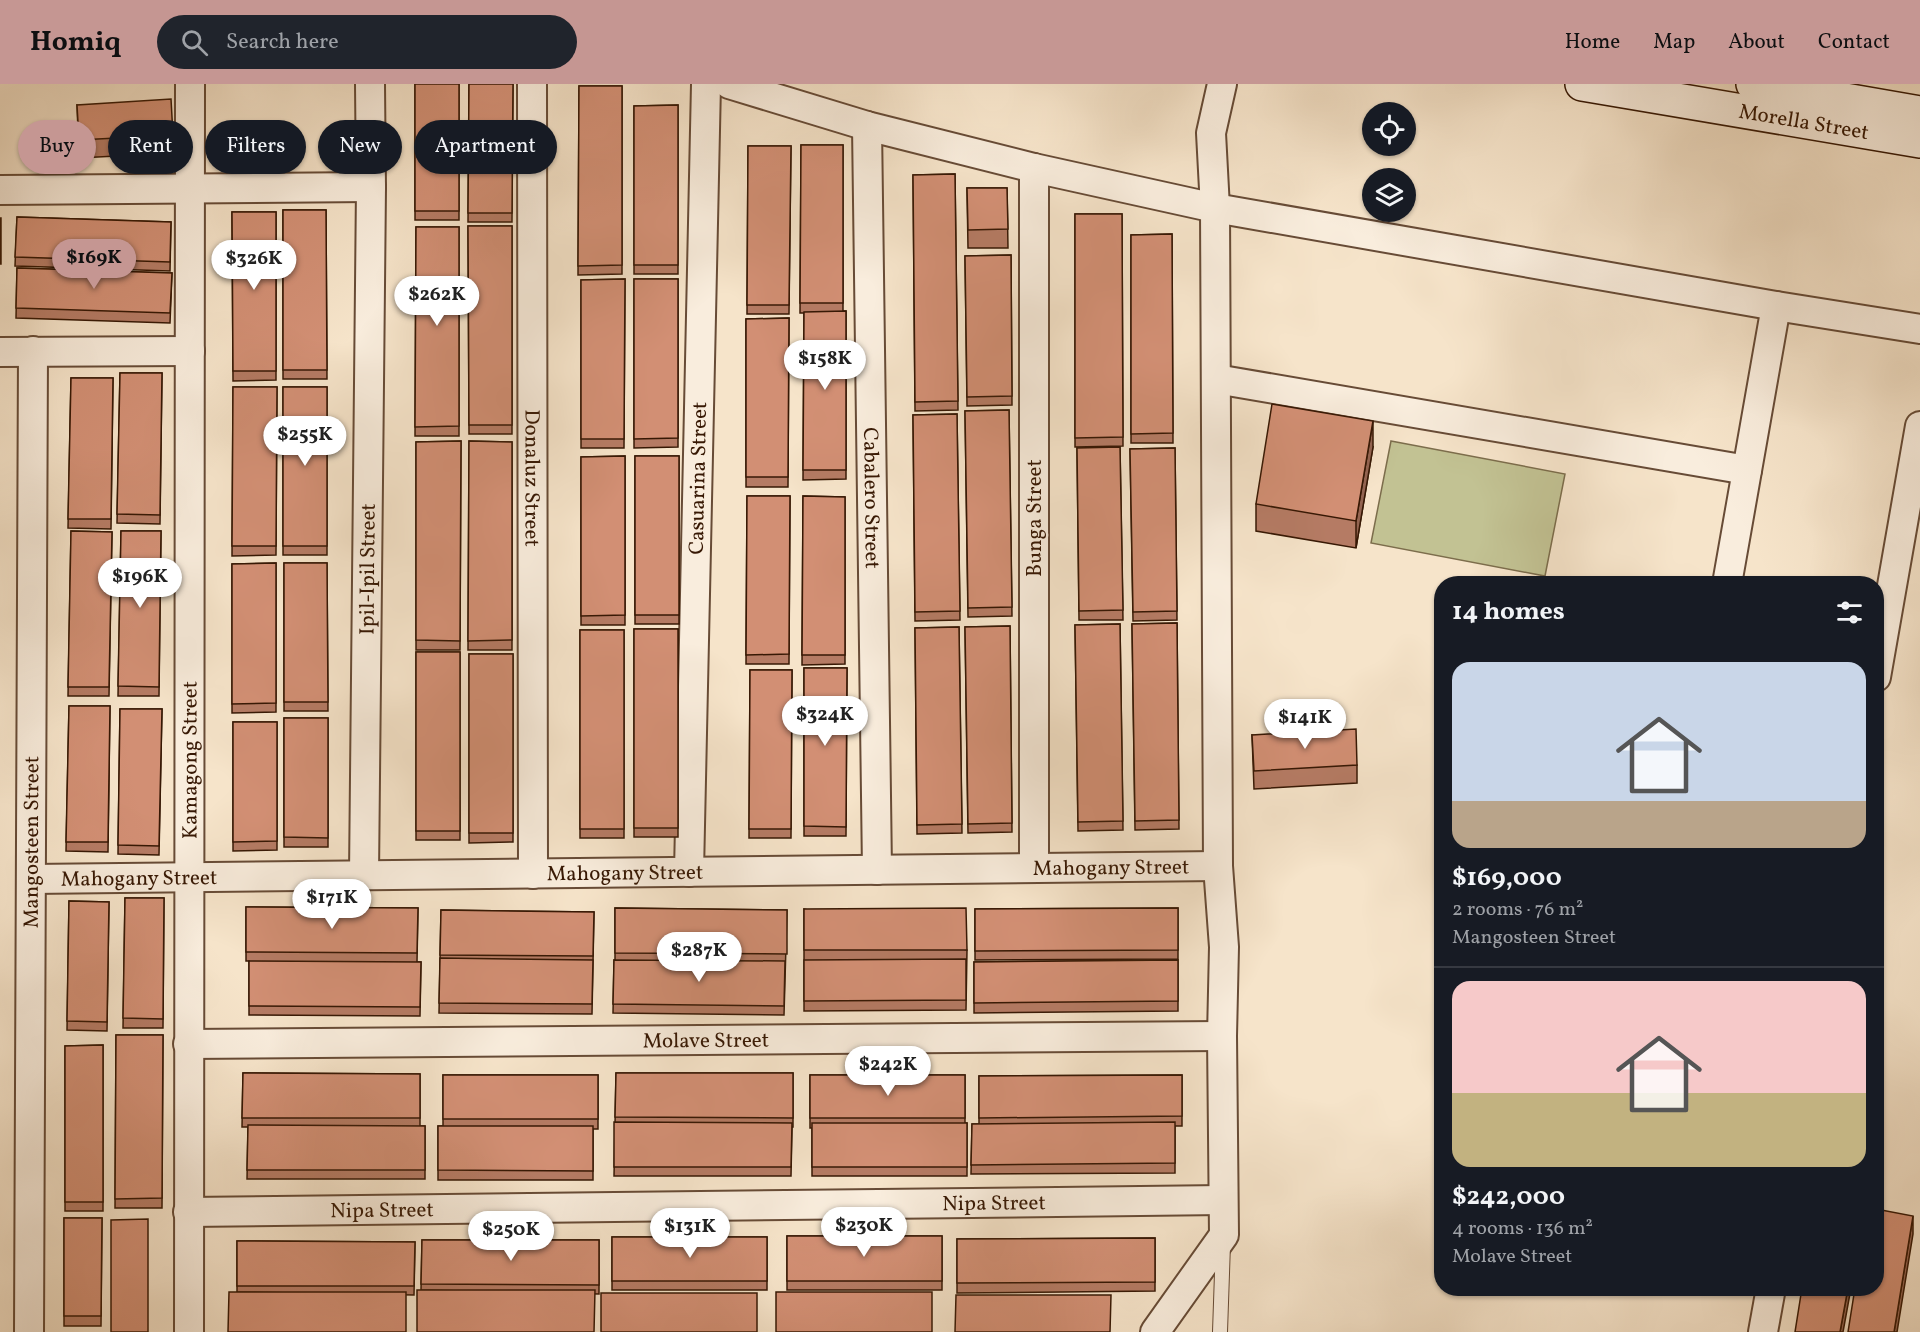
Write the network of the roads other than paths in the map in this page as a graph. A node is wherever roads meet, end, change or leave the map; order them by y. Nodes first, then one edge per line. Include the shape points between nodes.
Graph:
1 (190, 84) edge
2 (370, 84) edge
3 (532, 84) edge
4 (706, 84) edge
5 (729, 84) edge
6 (1222, 84) edge
7 (1582, 84) edge
8 (1753, 84) edge
9 (1920, 113) edge
10 (867, 126) junction
11 (1920, 141) edge
12 (1034, 168) junction
13 (371, 188) junction
14 (190, 189) junction
15 (0, 190) edge
16 (1215, 208) junction
17 (1776, 306) junction
18 (1920, 329) edge
19 (33, 351) junction
20 (190, 351) junction
21 (0, 352) edge
22 (1216, 379) junction
23 (1920, 426) edge
24 (1747, 470) junction
25 (1728, 576) edge
26 (1884, 631) edge
27 (1218, 866) junction
28 (1034, 868) junction
29 (877, 870) junction
30 (689, 872) junction
31 (533, 874) junction
32 (364, 875) junction
33 (188, 878) junction
34 (31, 879) junction
35 (1222, 1036) junction
36 (188, 1044) junction
37 (1223, 1200) junction
38 (188, 1212) junction
39 (1224, 1235) junction
40 (1770, 1296) edge
41 (28, 1332) edge
42 (189, 1332) edge
43 (1155, 1332) edge
44 (1220, 1332) edge
45 (1763, 1332) edge

1 - 14 street, Kamagong Street
2 - 13 street, Ipil-Ipil Street
3 - 31 street, Donaluz Street
4 - 30 street, Casuarina Street
5 - 10 street
6 - 16 street via 1210,133
7 - 11 street, Morella Street
8 - 9 street, Morella Street
10 - 12 street
10 - 29 street, Cabalero Street
12 - 16 street
12 - 28 street, Bunga Street
13 - 14 street
13 - 32 street, Ipil-Ipil Street
14 - 15 street
14 - 20 street, Kamagong Street
16 - 17 street
16 - 22 street
17 - 18 street
17 - 24 street
19 - 20 street
19 - 21 street
19 - 34 street, Mangosteen Street
20 - 33 street, Kamagong Street
22 - 24 street
22 - 27 street
23 - 26 street
24 - 25 street
27 - 28 street, Mahogany Street
27 - 35 street via 1224,947
28 - 29 street, Mahogany Street
29 - 30 street, Mahogany Street
30 - 31 street, Mahogany Street
31 - 32 street, Mahogany Street
32 - 33 street, Mahogany Street
33 - 34 street, Mahogany Street
33 - 36 street, Kamagong Street
34 - 41 street, Mangosteen Street
35 - 36 street, Molave Street
35 - 37 street
36 - 38 street, Kamagong Street
37 - 38 street, Nipa Street
37 - 39 street
38 - 42 street, Kamagong Street
39 - 43 street
39 - 44 lane
40 - 45 street

